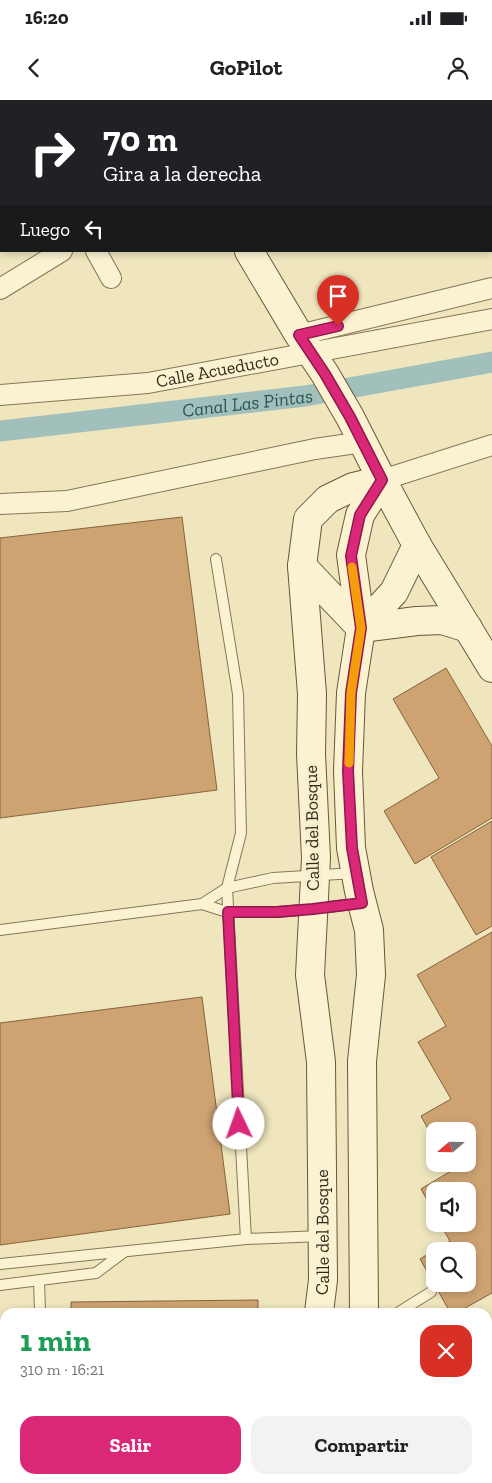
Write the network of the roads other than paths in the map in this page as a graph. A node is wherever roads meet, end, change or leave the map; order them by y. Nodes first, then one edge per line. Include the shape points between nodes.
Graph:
1 (60, 252) edge
2 (97, 252) edge
3 (250, 252) edge
4 (111, 278) dead end
5 (492, 288) edge
6 (0, 289) edge
7 (492, 319) edge
8 (312, 354) junction
9 (0, 395) edge
10 (363, 442) junction
11 (492, 445) edge
12 (382, 480) junction
13 (0, 504) edge
14 (417, 545) junction
15 (216, 559) dead end
16 (302, 566) junction
17 (361, 628) junction
18 (468, 628) junction
19 (492, 668) edge
20 (356, 873) junction
21 (314, 874) junction
22 (227, 888) junction
23 (362, 903) junction
24 (202, 904) junction
25 (313, 909) junction
26 (228, 912) junction
27 (0, 930) edge
28 (322, 1236) junction
29 (246, 1239) junction
30 (124, 1252) junction
31 (0, 1264) edge
32 (39, 1280) junction
33 (0, 1284) edge
34 (431, 1292) dead end
35 (40, 1308) edge
36 (320, 1308) edge
37 (364, 1308) edge
38 (405, 1308) edge

1 - 6 street
2 - 4 street
3 - 8 street
5 - 8 street
7 - 8 street, Calle Acueducto
8 - 9 street, Calle Acueducto via 148,383
8 - 10 street
10 - 12 street
10 - 13 street via 67,501
11 - 12 street
12 - 14 street
12 - 16 street, Calle del Bosque via 353,487 328,499 308,519
12 - 17 street via 360,515 351,556
14 - 17 street via 394,592
14 - 18 street
15 - 22 lane via 238,694 242,833
16 - 17 street
16 - 21 street, Calle del Bosque via 312,694
17 - 18 street via 442,620
17 - 20 street via 351,693 348,771
18 - 19 street
20 - 21 lane
20 - 23 street
21 - 22 lane via 273,878
21 - 25 street, Calle del Bosque
22 - 24 lane
22 - 26 lane
23 - 25 lane
23 - 37 street via 370,930 371,976 362,1061
24 - 26 lane
24 - 27 lane
25 - 26 lane
25 - 28 street, Calle del Bosque via 310,975 321,1062
26 - 29 lane
28 - 29 lane
28 - 36 street, Calle del Bosque via 323,1280
29 - 30 lane
30 - 31 lane
30 - 32 lane via 96,1273
32 - 33 lane
32 - 35 lane
34 - 38 lane

